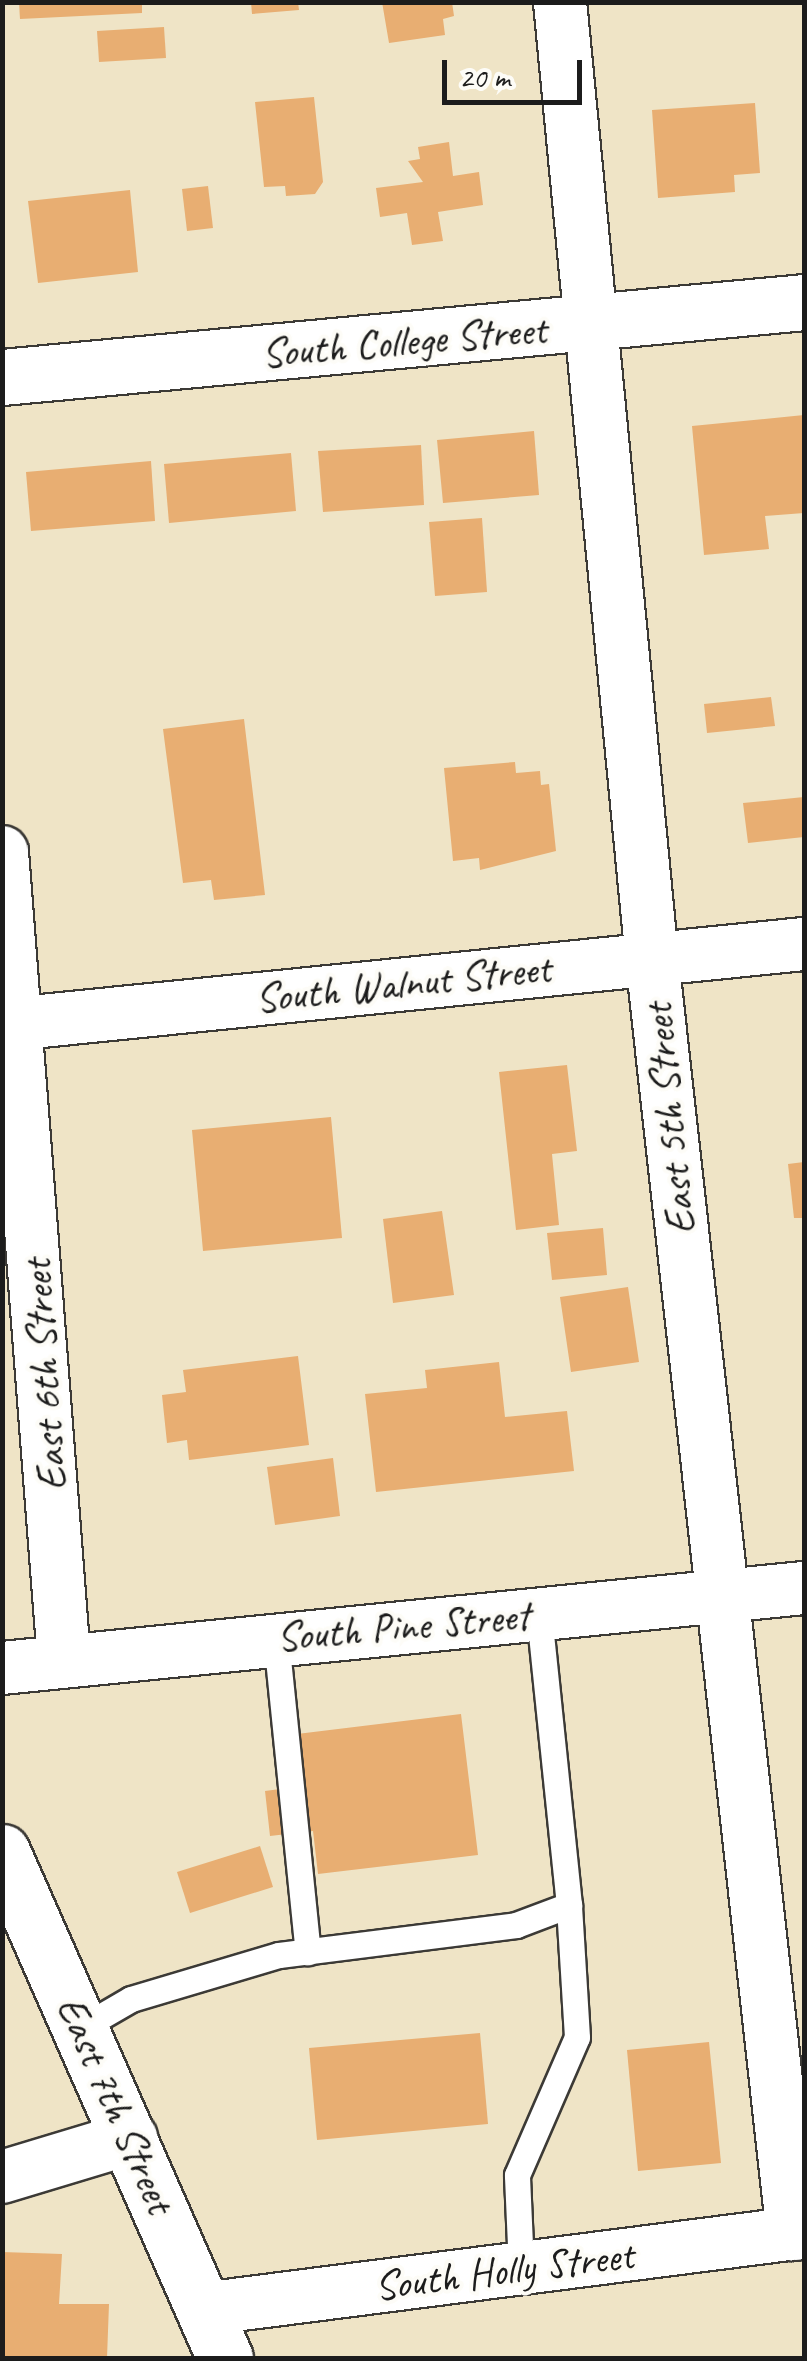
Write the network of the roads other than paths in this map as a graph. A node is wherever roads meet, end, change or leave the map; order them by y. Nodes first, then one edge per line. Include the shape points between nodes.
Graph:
1 (560, 2) edge
2 (804, 302) edge
3 (594, 326) junction
4 (2, 376) edge
5 (2, 852) edge
6 (804, 944) edge
7 (652, 959) junction
8 (12, 1024) edge
9 (804, 1588) edge
10 (723, 1596) junction
11 (539, 1614) junction
12 (276, 1639) junction
13 (64, 1659) junction
14 (2, 1668) edge
15 (2, 1852) edge
16 (569, 1906) junction
17 (308, 1952) junction
18 (81, 2028) junction
19 (130, 2138) junction
20 (2, 2177) edge
21 (799, 2233) edge
22 (521, 2268) junction
23 (203, 2309) junction
24 (225, 2358) edge

1 - 3 street, East 5th Street
2 - 3 street, South College Street
3 - 4 street, South College Street
3 - 7 street, East 5th Street
5 - 8 street, East 6th Street
6 - 7 street, South Walnut Street
7 - 8 street, South Walnut Street
7 - 10 street, East 5th Street
8 - 13 street, East 6th Street
9 - 10 street, South Pine Street
10 - 11 street, South Pine Street
10 - 21 street, East 5th Street
11 - 12 street, South Pine Street
11 - 16 lane
12 - 13 street, South Pine Street
12 - 17 lane
13 - 14 street, South Pine Street
15 - 18 street, East 7th Street
16 - 17 lane via 516,1925
16 - 22 lane via 577,2037 517,2175
17 - 18 lane via 131,1999
18 - 19 street, East 7th Street
19 - 20 street
19 - 23 street, East 7th Street
21 - 22 street, South Holly Street
22 - 23 street, South Holly Street
23 - 24 street, East 7th Street

